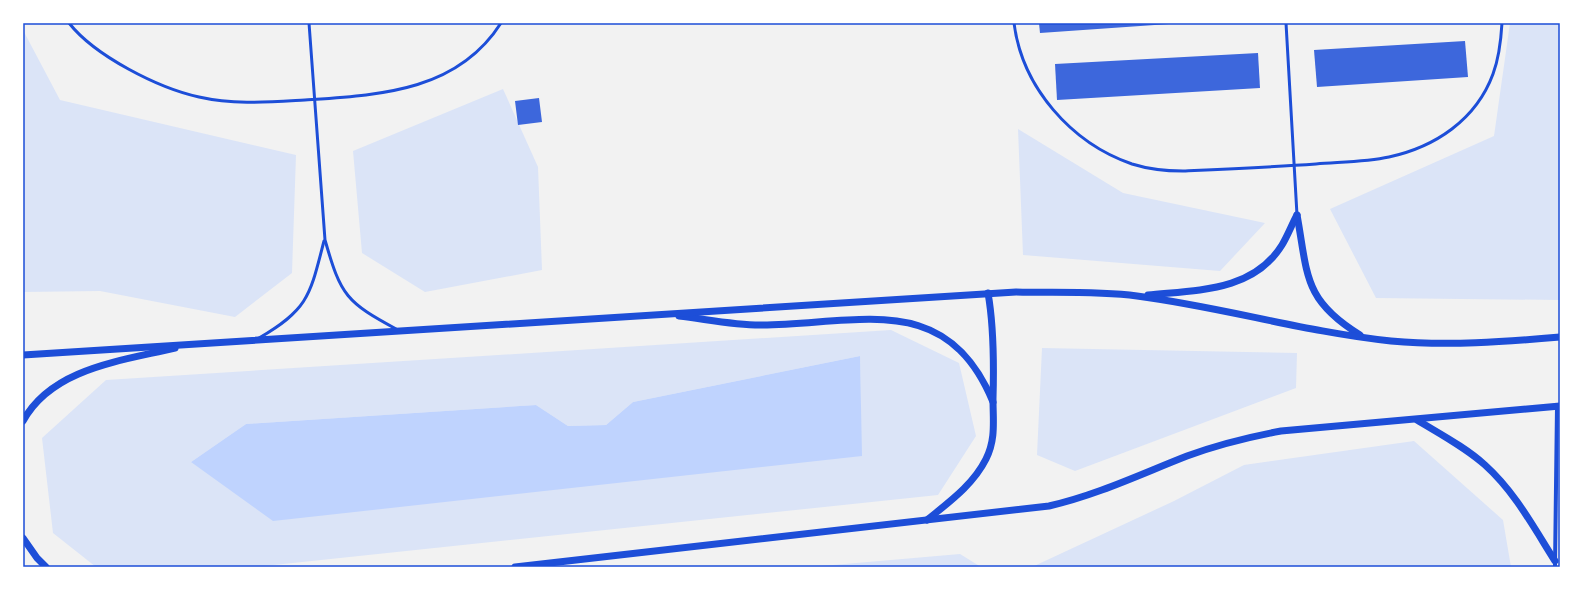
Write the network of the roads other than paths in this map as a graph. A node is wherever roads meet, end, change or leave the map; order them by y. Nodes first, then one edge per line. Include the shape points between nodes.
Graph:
1 (69, 23) edge
2 (309, 23) edge
3 (502, 23) edge
4 (1014, 23) edge
5 (1286, 23) edge
6 (1502, 23) edge
7 (314, 99) junction
8 (1295, 165) junction
9 (1297, 214) junction
10 (324, 240) junction
11 (988, 293) junction
12 (1135, 296) junction
13 (661, 314) junction
14 (399, 331) junction
15 (1364, 337) junction
16 (1560, 337) edge
17 (256, 340) junction
18 (190, 344) junction
19 (23, 355) edge
20 (993, 402) junction
21 (1559, 406) edge
22 (1416, 420) junction
23 (23, 421) edge
24 (926, 520) junction
25 (23, 538) edge
26 (1555, 564) edge
27 (46, 567) edge
28 (515, 567) edge

1 - 7 lane via 88,42 132,70 160,84 198,97 238,103
2 - 7 lane
3 - 7 lane via 476,55 428,82 374,95
4 - 8 lane via 1026,67 1058,116 1085,139 1117,158 1166,171
5 - 8 lane
6 - 8 lane via 1498,58 1486,90 1452,131 1422,146 1388,158
7 - 10 lane
8 - 9 lane
9 - 12 street via 1282,245 1249,277 1236,283 1209,289
9 - 15 street via 1308,274 1320,302 1340,323
10 - 14 lane via 334,272 347,296 368,313
10 - 17 lane via 308,297 288,320
11 - 12 street
11 - 13 street
11 - 20 street via 994,373
12 - 15 street
13 - 14 street
13 - 20 street via 759,325 866,319 910,323 935,332 958,348 982,378
14 - 17 street
15 - 16 street via 1390,341 1448,343 1508,342
17 - 18 street
18 - 19 street
18 - 23 street via 98,367 66,379 39,400
20 - 24 street via 994,431 991,447 980,470 960,494
21 - 22 street
21 - 26 street
22 - 24 street via 1260,435 1205,450 1072,501
22 - 26 street via 1471,454 1496,475 1519,504
24 - 28 street
25 - 27 street

